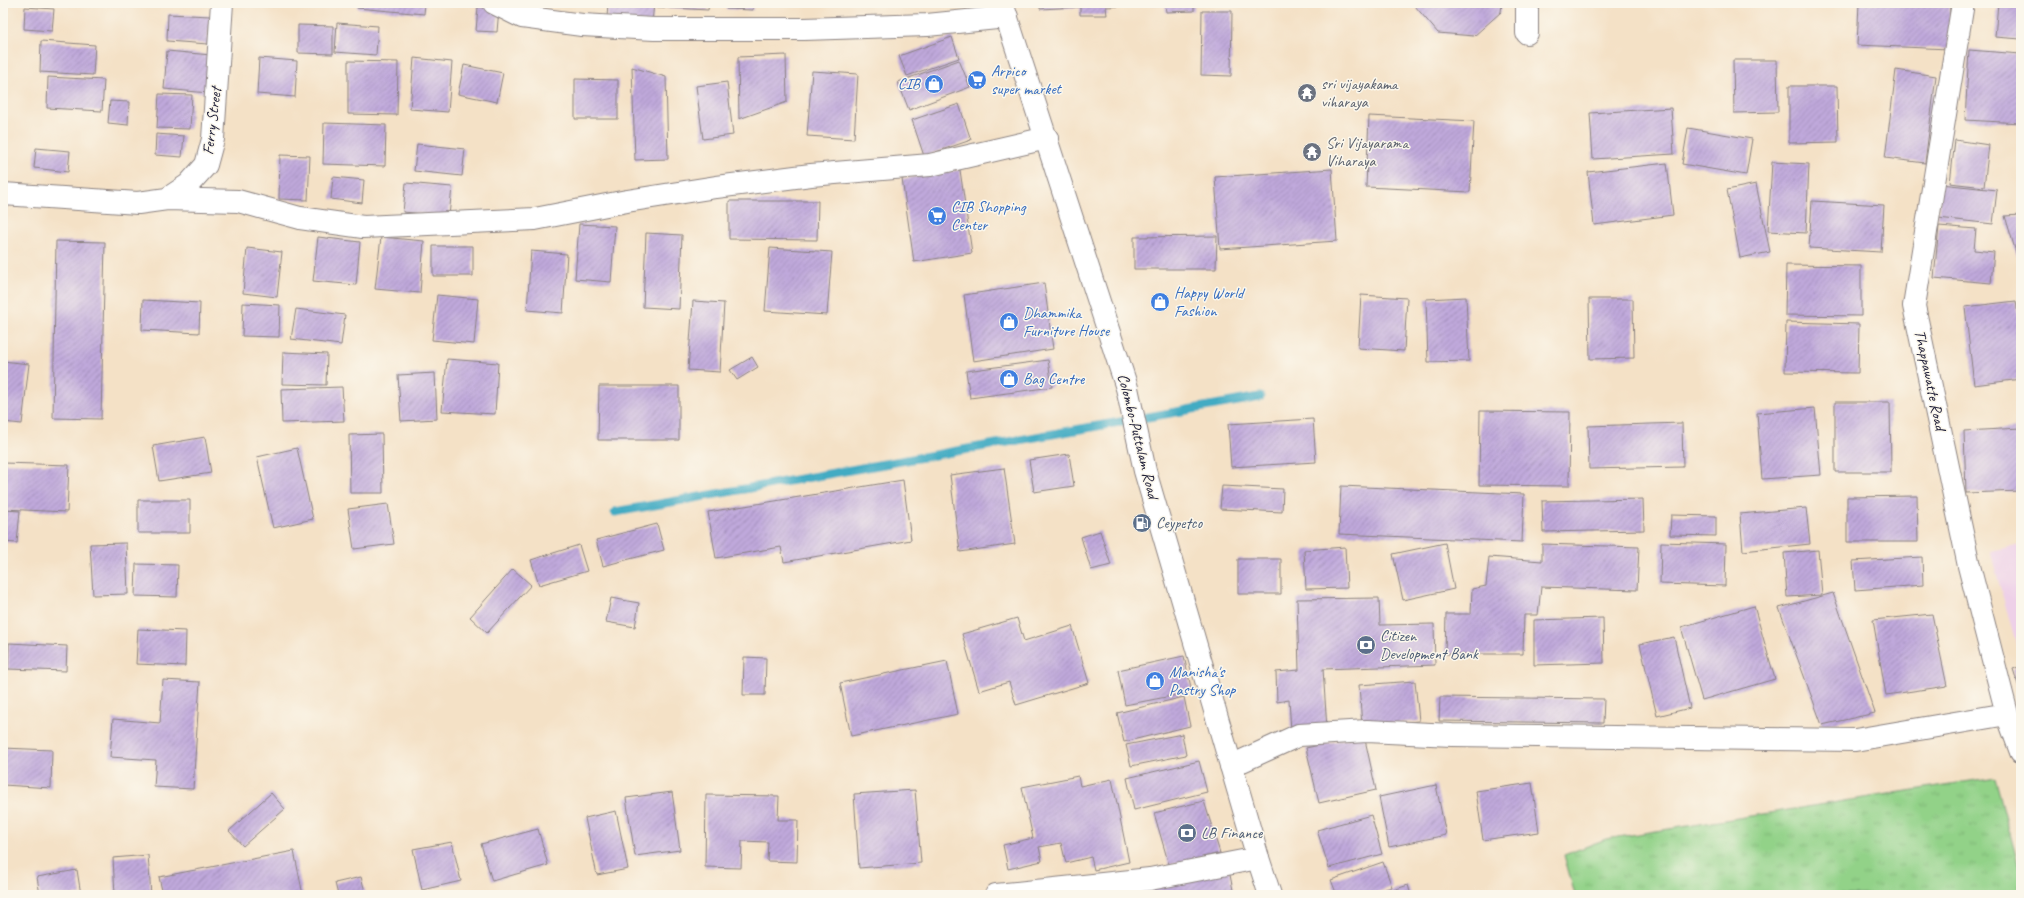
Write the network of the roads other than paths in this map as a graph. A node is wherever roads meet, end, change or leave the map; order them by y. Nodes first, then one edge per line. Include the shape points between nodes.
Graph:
1 (222, 3) edge
2 (494, 3) edge
3 (1527, 3) edge
4 (1963, 3) edge
5 (1005, 10) edge
6 (1527, 33) dead end
7 (1047, 138) junction
8 (3, 194) edge
9 (167, 199) junction
10 (2007, 714) junction
11 (2021, 752) edge
12 (1231, 766) junction
13 (1258, 858) junction
14 (996, 895) edge
15 (1270, 895) edge

1 - 9 main road, Ferry Street via 212,139 206,165 188,186
2 - 5 main road via 522,17 582,25 654,29 919,26
3 - 6 main road
4 - 10 main road, Thappawatte Road via 1914,306 1969,566
5 - 7 main road, Colombo-Puttalam Road
7 - 9 main road via 930,165 811,175 716,187 535,219 363,227 300,218 238,201
7 - 12 main road, Colombo-Puttalam Road via 1127,388 1145,471
8 - 9 main road, Ferry Street via 138,203
10 - 11 main road, Thappawatte Road
10 - 12 main road via 1855,740 1452,735 1367,731 1299,735
12 - 13 main road, Colombo-Puttalam Road
13 - 14 main road via 1150,879
13 - 15 main road, Colombo-Puttalam Road

